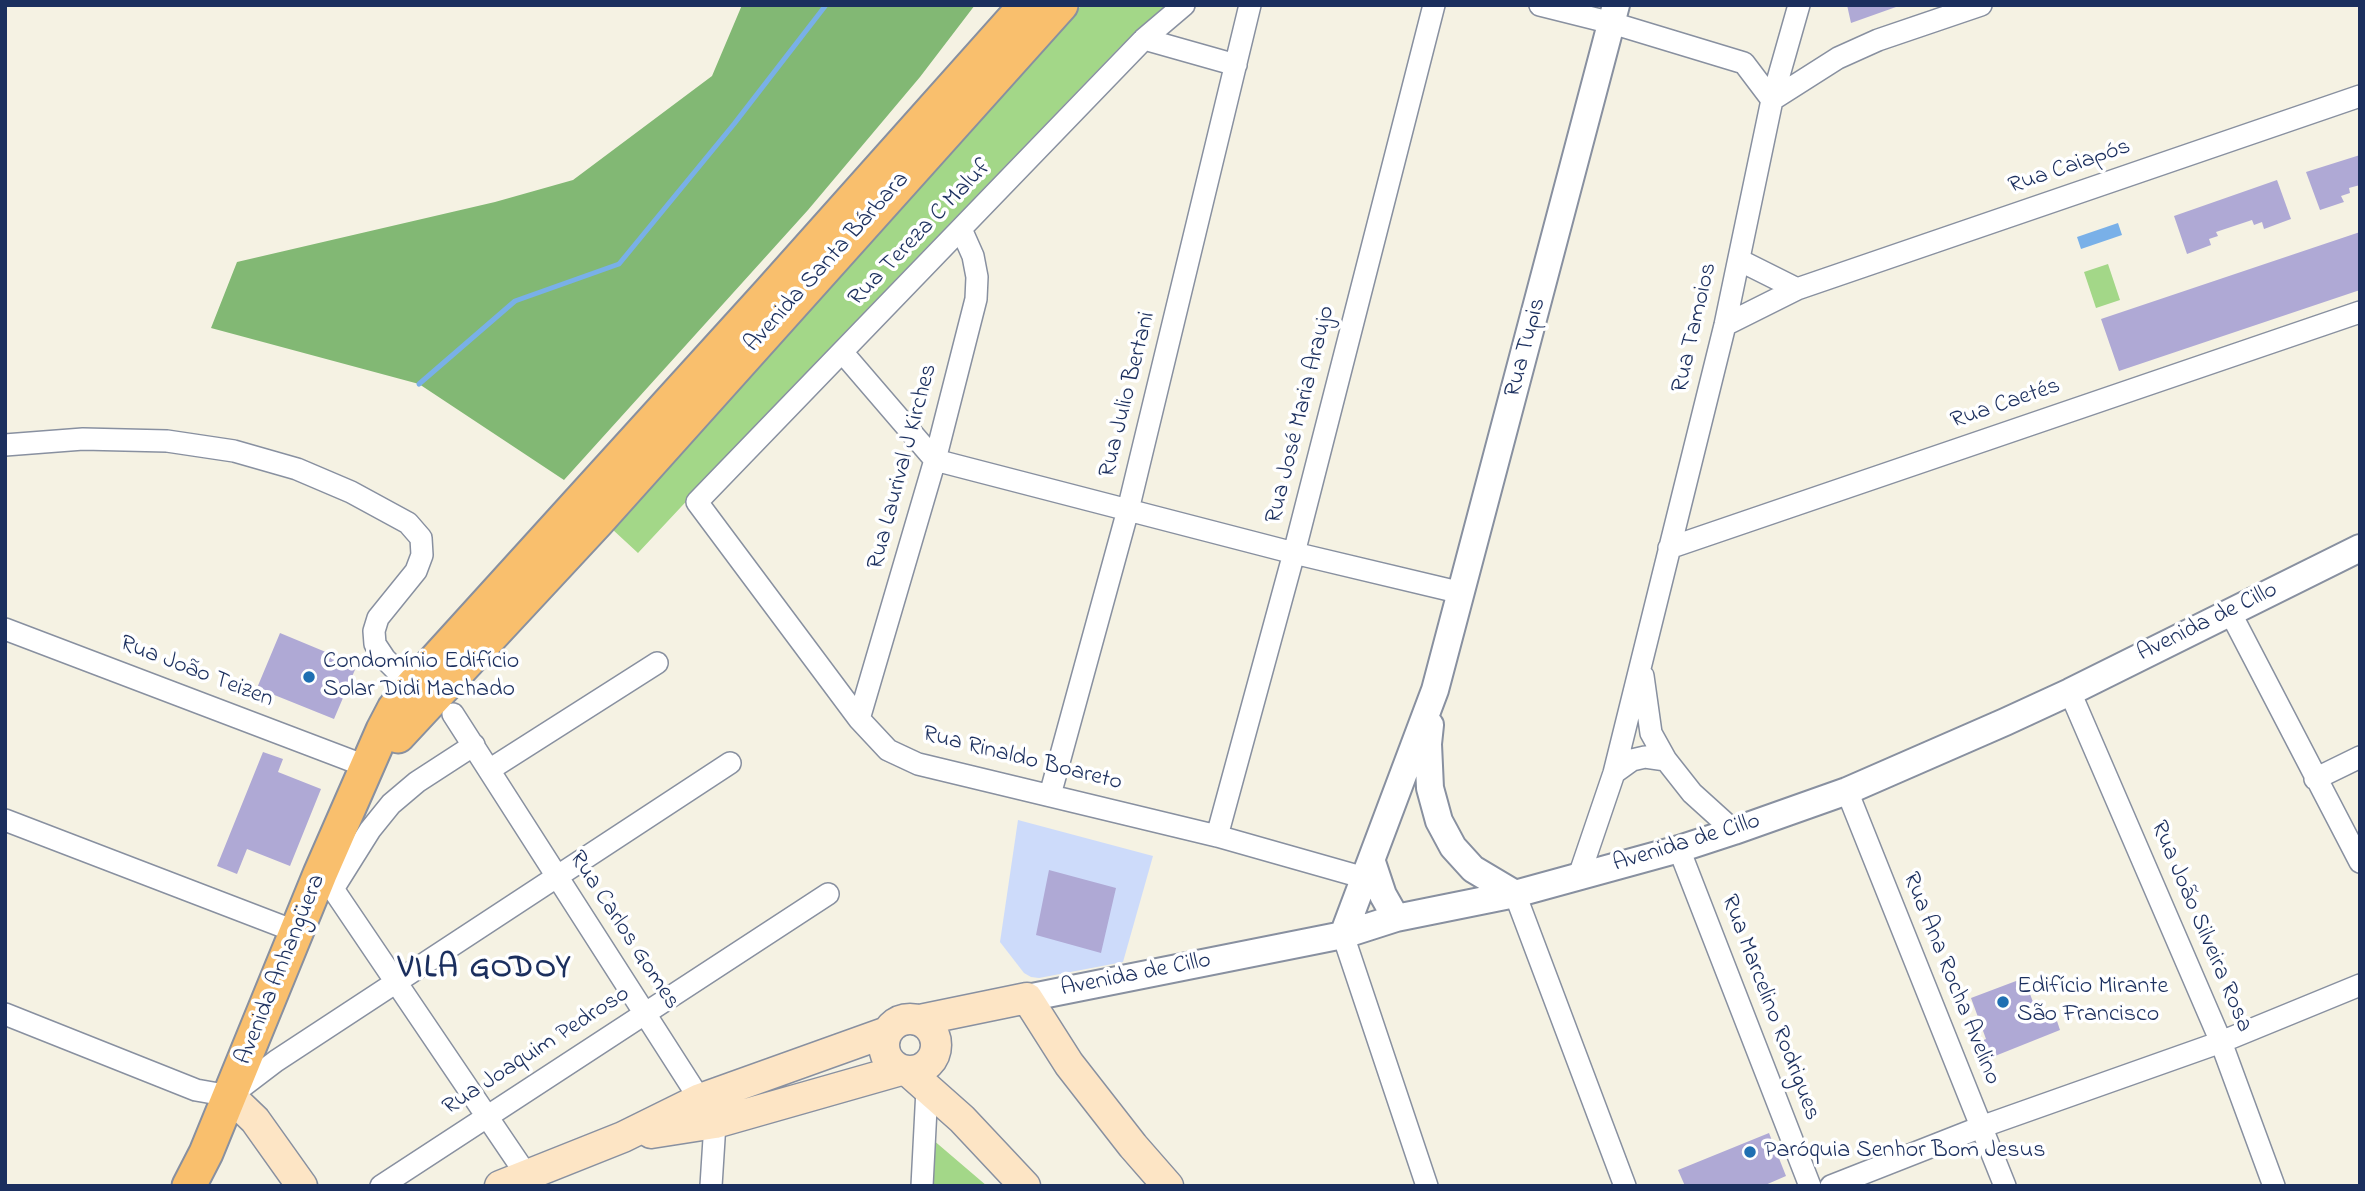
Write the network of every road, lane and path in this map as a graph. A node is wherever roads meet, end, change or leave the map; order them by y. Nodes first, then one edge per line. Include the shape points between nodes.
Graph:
1 (1061, 5) edge
2 (1184, 5) edge
3 (1250, 5) edge
4 (1434, 5) edge
5 (1540, 5) edge
6 (1799, 5) edge
7 (1981, 5) edge
8 (1025, 6) edge
9 (1614, 14) edge
10 (1144, 39) junction
11 (1236, 65) junction
12 (2360, 96) edge
13 (1772, 100) junction
14 (961, 229) junction
15 (1739, 260) junction
16 (1797, 289) junction
17 (2360, 312) edge
18 (1725, 325) junction
19 (843, 353) junction
20 (5, 445) edge
21 (935, 460) junction
22 (697, 502) joint
23 (1128, 510) junction
24 (587, 515) junction
25 (1669, 548) junction
26 (2360, 548) edge
27 (1294, 553) junction
28 (1462, 593) junction
29 (2230, 612) junction
30 (5, 629) edge
31 (657, 663) dead end
32 (1641, 663) junction
33 (412, 686) junction
34 (1436, 690) junction
35 (2070, 692) junction
36 (453, 714) dead end
37 (859, 719) junction
38 (474, 745) junction
39 (2360, 757) edge
40 (371, 760) junction
41 (1666, 760) junction
42 (730, 763) dead end
43 (489, 770) junction
44 (1614, 773) junction
45 (1404, 775) junction
46 (2315, 779) junction
47 (1430, 788) junction
48 (1847, 790) junction
49 (1050, 795) junction
50 (5, 820) edge
51 (1734, 831) junction
52 (1217, 836) junction
53 (1679, 849) junction
54 (2360, 862) edge
55 (1368, 870) junction
56 (557, 876) junction
57 (1578, 876) junction
58 (327, 882) junction
59 (828, 894) dead end
60 (1515, 894) junction
61 (1396, 918) junction
62 (298, 932) junction
63 (1343, 935) junction
64 (396, 982) junction
65 (2360, 985) edge
66 (1027, 998) junction
67 (971, 1009) junction
68 (645, 1013) junction
69 (5, 1014) edge
70 (920, 1020) junction
71 (887, 1031) junction
72 (2221, 1042) junction
73 (921, 1068) junction
74 (230, 1096) junction
75 (707, 1111) junction
76 (487, 1116) junction
77 (1981, 1127) junction
78 (520, 1182) edge
79 (1024, 1185) edge
80 (189, 1186) edge
81 (302, 1186) edge
82 (381, 1186) edge
83 (711, 1186) edge
84 (922, 1186) edge
85 (1168, 1186) edge
86 (1427, 1186) edge
87 (1625, 1186) edge
88 (1810, 1186) edge
89 (1831, 1186) edge
90 (2005, 1186) edge
91 (2274, 1186) edge

1 - 24 main road, Avenida Santa Bárbara
2 - 10 street, Rua Tereza C Maluf
3 - 11 street, Rua Julio Bertani
4 - 27 street, Rua José Maria Araujo
5 - 9 street
6 - 13 street, Rua Tamoios
7 - 13 street via 1838,58
8 - 24 main road, Avenida Santa Bárbara
9 - 13 street via 1744,63
9 - 28 street, Rua Tupis
10 - 11 street
10 - 14 street, Rua Tereza C Maluf
11 - 23 street, Rua Julio Bertani
12 - 16 street, Rua Caiapós
13 - 15 street, Rua Tamoios
14 - 19 street, Rua Tereza C Maluf
14 - 21 street, Rua Laurival J Kirches via 978,277 976,299
15 - 16 street
15 - 18 street, Rua Tamoios
16 - 18 street, Rua Caiapós
17 - 25 street, Rua Caetés
18 - 25 street, Rua Tamoios
19 - 21 street
19 - 22 street, Rua Tereza C Maluf
20 - 33 street via 83,439 155,441 234,451 351,492 408,523 421,538 422,555 416,571 378,618 374,631 385,659
21 - 23 street
21 - 37 street, Rua Laurival J Kirches
22 - 37 street, Rua Rinaldo Boareto
23 - 27 street
23 - 49 street, Rua Julio Bertani
24 - 33 main road, Avenida Anhangüera
24 - 40 main road, Avenida Anhangüera
25 - 32 street, Rua Tamoios
26 - 29 street, Avenida de Cillo
27 - 28 street
27 - 52 street, Rua José Maria Araujo
28 - 34 street, Rua Tupis
29 - 35 street, Avenida de Cillo
29 - 46 street
30 - 40 street, Rua João Teizen
31 - 43 street
32 - 41 street, Rua Tamoios via 1651,733
32 - 44 street, Rua Tamoios
33 - 40 main road, Avenida Anhangüera via 394,709
34 - 45 street, Rua Tupis
34 - 47 street, Rua Tupis via 1428,744
35 - 48 street, Avenida de Cillo
35 - 72 street, Rua João Silveira Rosa
36 - 38 street, Rua Carlos Gomes
37 - 49 street, Rua Rinaldo Boareto via 888,750 918,764
38 - 43 street, Rua Carlos Gomes
38 - 58 street via 391,804
39 - 46 street
40 - 58 main road, Avenida Anhangüera
41 - 44 street via 1632,760
41 - 51 street, Rua Tamoios via 1692,793
42 - 56 street
43 - 56 street, Rua Carlos Gomes
44 - 57 street, Rua Tamoios
45 - 47 street via 1423,780
45 - 55 street, Rua Tupis
46 - 54 street
47 - 60 street, Rua Tupis via 1439,821 1453,847 1473,869
48 - 51 street, Avenida de Cillo
48 - 77 street, Rua Ana Rocha Avelino
49 - 52 street, Rua Rinaldo Boareto
50 - 62 street
51 - 53 street, Avenida de Cillo
52 - 55 street, Rua Rinaldo Boareto
53 - 57 street, Avenida de Cillo
53 - 88 street, Rua Marcelino Rodrigues
55 - 61 street
55 - 63 street, Rua Tupis
56 - 64 street
56 - 68 street, Rua Carlos Gomes
57 - 60 street, Avenida de Cillo
58 - 62 main road, Avenida Anhangüera
58 - 64 street
59 - 68 street, Rua Joaquim Pedroso
60 - 61 street, Avenida de Cillo
60 - 87 street
61 - 63 street, Avenida de Cillo
62 - 74 main road, Avenida Anhangüera
63 - 66 street, Avenida de Cillo
63 - 86 street
64 - 74 street
64 - 76 street
65 - 72 street
66 - 67 main road, Avenida de Cillo
66 - 85 main road via 1069,1064
67 - 70 main road, Avenida de Cillo
67 - 73 main road
68 - 75 street, Rua Carlos Gomes
68 - 76 street, Rua Joaquim Pedroso
69 - 74 street via 196,1090
70 - 71 main road via 905,1018
70 - 73 main road via 933,1033
71 - 73 main road via 883,1050 893,1065
71 - 75 main road
72 - 77 street
72 - 91 street, Rua João Silveira Rosa
73 - 75 main road
73 - 79 main road
73 - 84 street
74 - 80 main road, Avenida Anhangüera
74 - 81 main road via 255,1120
75 - 78 main road via 623,1137
75 - 83 street
76 - 78 street
76 - 82 street, Rua Joaquim Pedroso
77 - 89 street
77 - 90 street, Rua Ana Rocha Avelino

